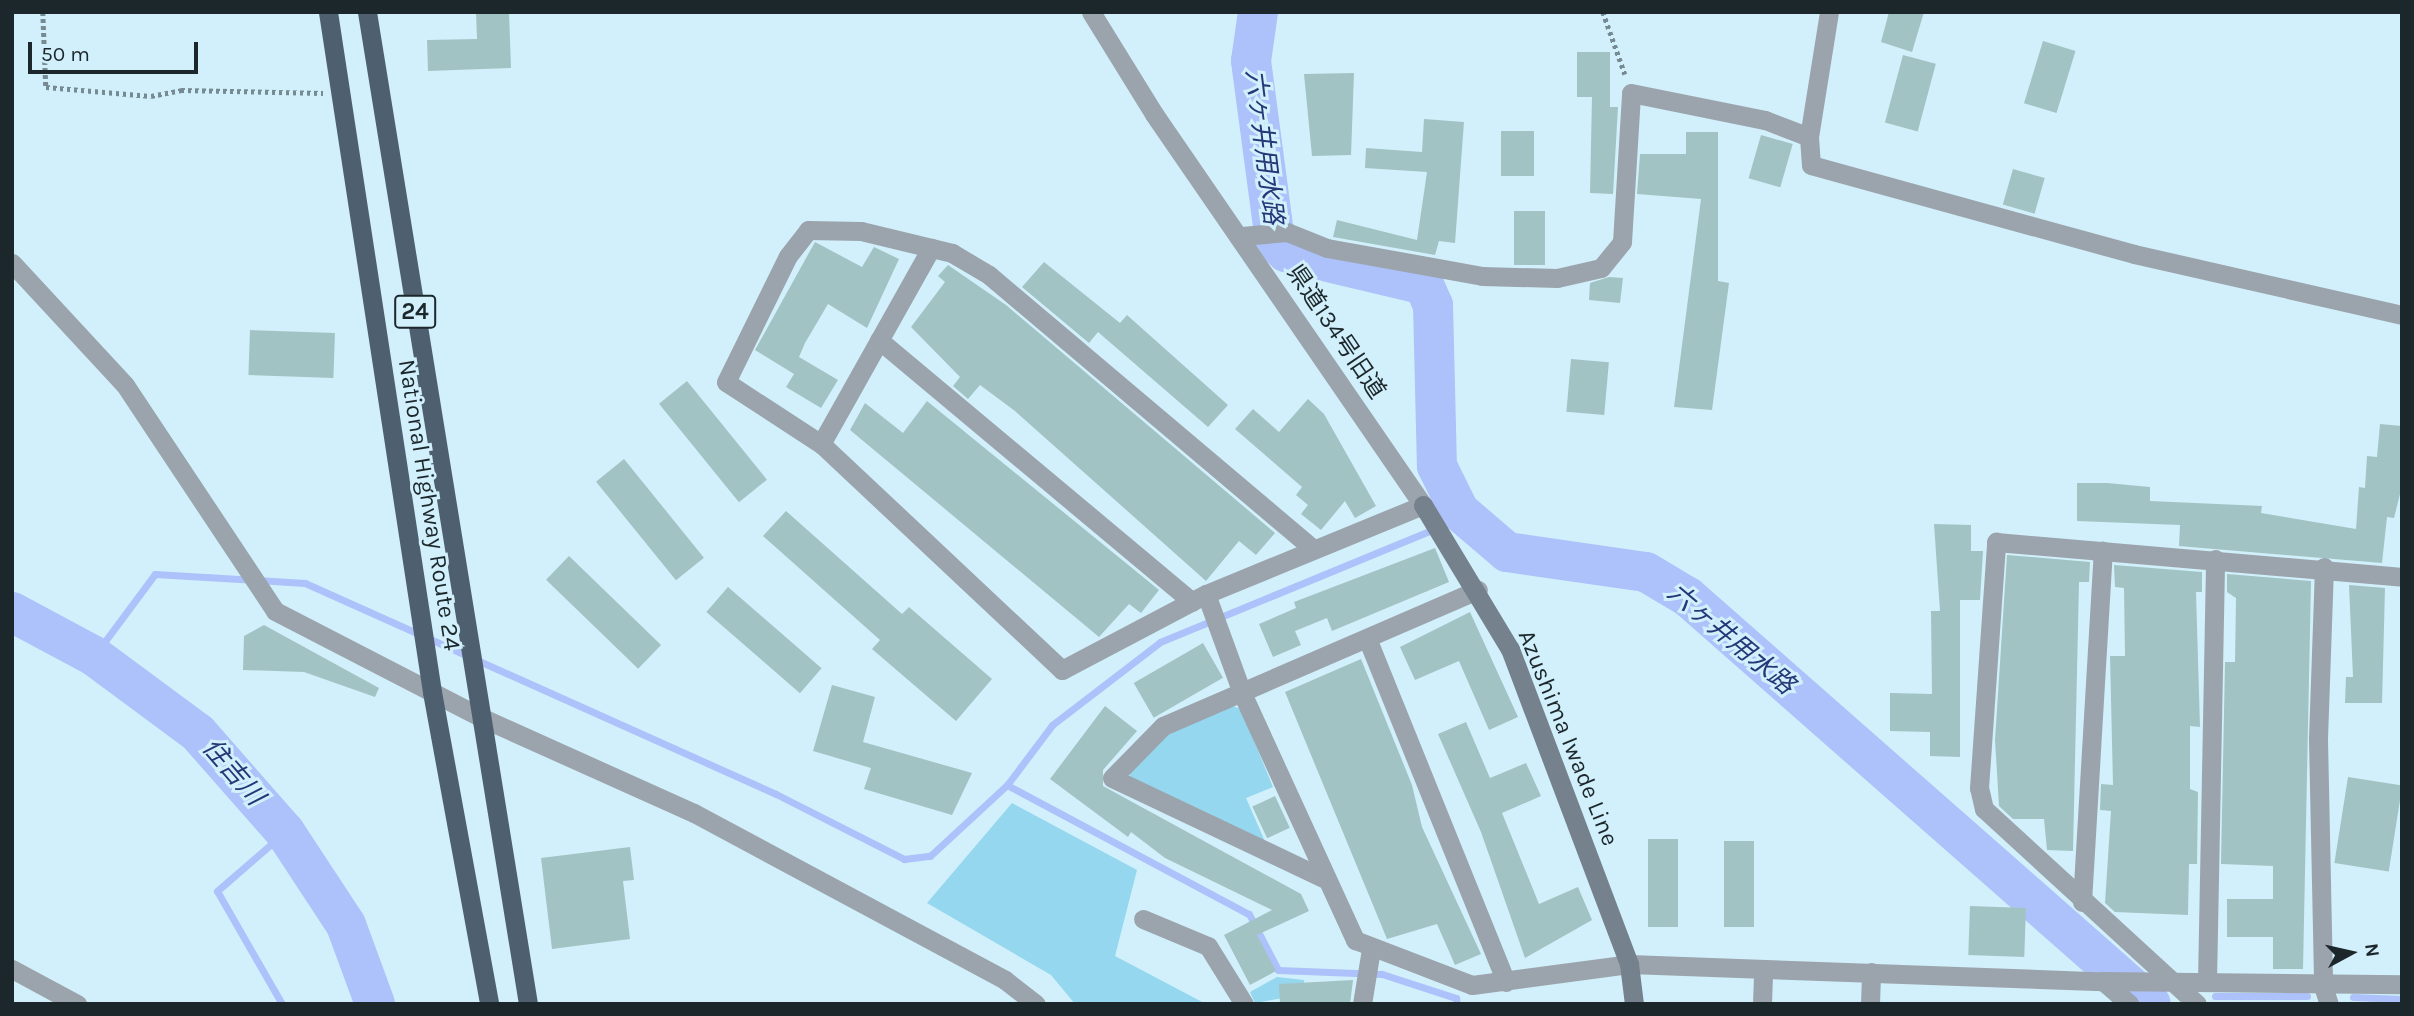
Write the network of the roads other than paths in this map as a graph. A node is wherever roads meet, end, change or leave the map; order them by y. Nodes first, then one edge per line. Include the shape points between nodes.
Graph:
1 (328, 12) edge
2 (367, 12) edge
3 (1091, 12) edge
4 (1829, 12) edge
5 (1809, 137) junction
6 (1242, 236) junction
7 (931, 248) junction
8 (12, 263) edge
9 (2402, 315) edge
10 (879, 341) junction
11 (821, 443) junction
12 (1423, 505) junction
13 (1312, 548) junction
14 (2103, 551) junction
15 (2215, 559) junction
16 (2323, 567) junction
17 (2402, 577) edge
18 (1478, 590) junction
19 (1203, 601) junction
20 (1367, 638) junction
21 (432, 692) junction
22 (1242, 693) junction
23 (478, 716) junction
24 (1323, 878) junction
25 (2082, 902) junction
26 (1143, 919) dead end
27 (1629, 964) junction
28 (1368, 965) junction
29 (12, 969) edge
30 (1763, 970) junction
31 (1871, 972) junction
32 (2167, 980) junction
33 (2103, 981) junction
34 (1506, 982) junction
35 (2207, 982) junction
36 (2402, 984) edge
37 (2326, 995) edge
38 (77, 1004) edge
39 (489, 1004) edge
40 (528, 1004) edge
41 (1036, 1004) edge
42 (1244, 1004) edge
43 (1362, 1004) edge
44 (1634, 1004) edge
45 (1762, 1004) edge
46 (1870, 1004) edge
47 (2129, 1004) edge
48 (2197, 1004) edge

1 - 21 highway, National Highway Route 24 / 24
2 - 23 highway, National Highway Route 24 / 24
3 - 6 street, 県道134号旧道 via 1154,114
4 - 5 street
5 - 6 street via 1765,120 1631,93 1622,242 1601,268 1557,278 1482,276 1327,248 1287,233
5 - 9 street via 1811,165 2134,254
6 - 12 street, 県道134号旧道
7 - 10 street
7 - 11 street via 861,231 808,230 788,256 726,382
7 - 13 street via 989,275
8 - 21 street via 125,386 275,611
10 - 11 street
10 - 19 street
11 - 19 street via 1062,670
12 - 13 street
12 - 18 main road, Azushima Iwade Line
13 - 19 street
14 - 15 street
14 - 25 street
14 - 25 street via 1996,542 1979,788 1984,809
15 - 16 street
15 - 35 street
16 - 17 street
16 - 37 street via 2318,738
18 - 20 street
18 - 27 main road, Azushima Iwade Line via 1510,649
19 - 22 street
20 - 22 street
20 - 34 street
21 - 23 street
21 - 39 highway, National Highway Route 24 / 24
22 - 24 street
22 - 24 street via 1163,726 1112,778
23 - 40 highway, National Highway Route 24 / 24
23 - 41 street via 694,813 1005,980
24 - 28 street
25 - 32 street
26 - 42 street via 1208,946
27 - 30 street
27 - 34 street
27 - 44 main road, Azushima Iwade Line
28 - 34 street via 1472,985
28 - 43 street
29 - 38 street
30 - 31 street
30 - 45 street
31 - 33 street
31 - 46 street
32 - 33 street
32 - 35 street
32 - 48 street
33 - 47 street
35 - 37 street
36 - 37 street

